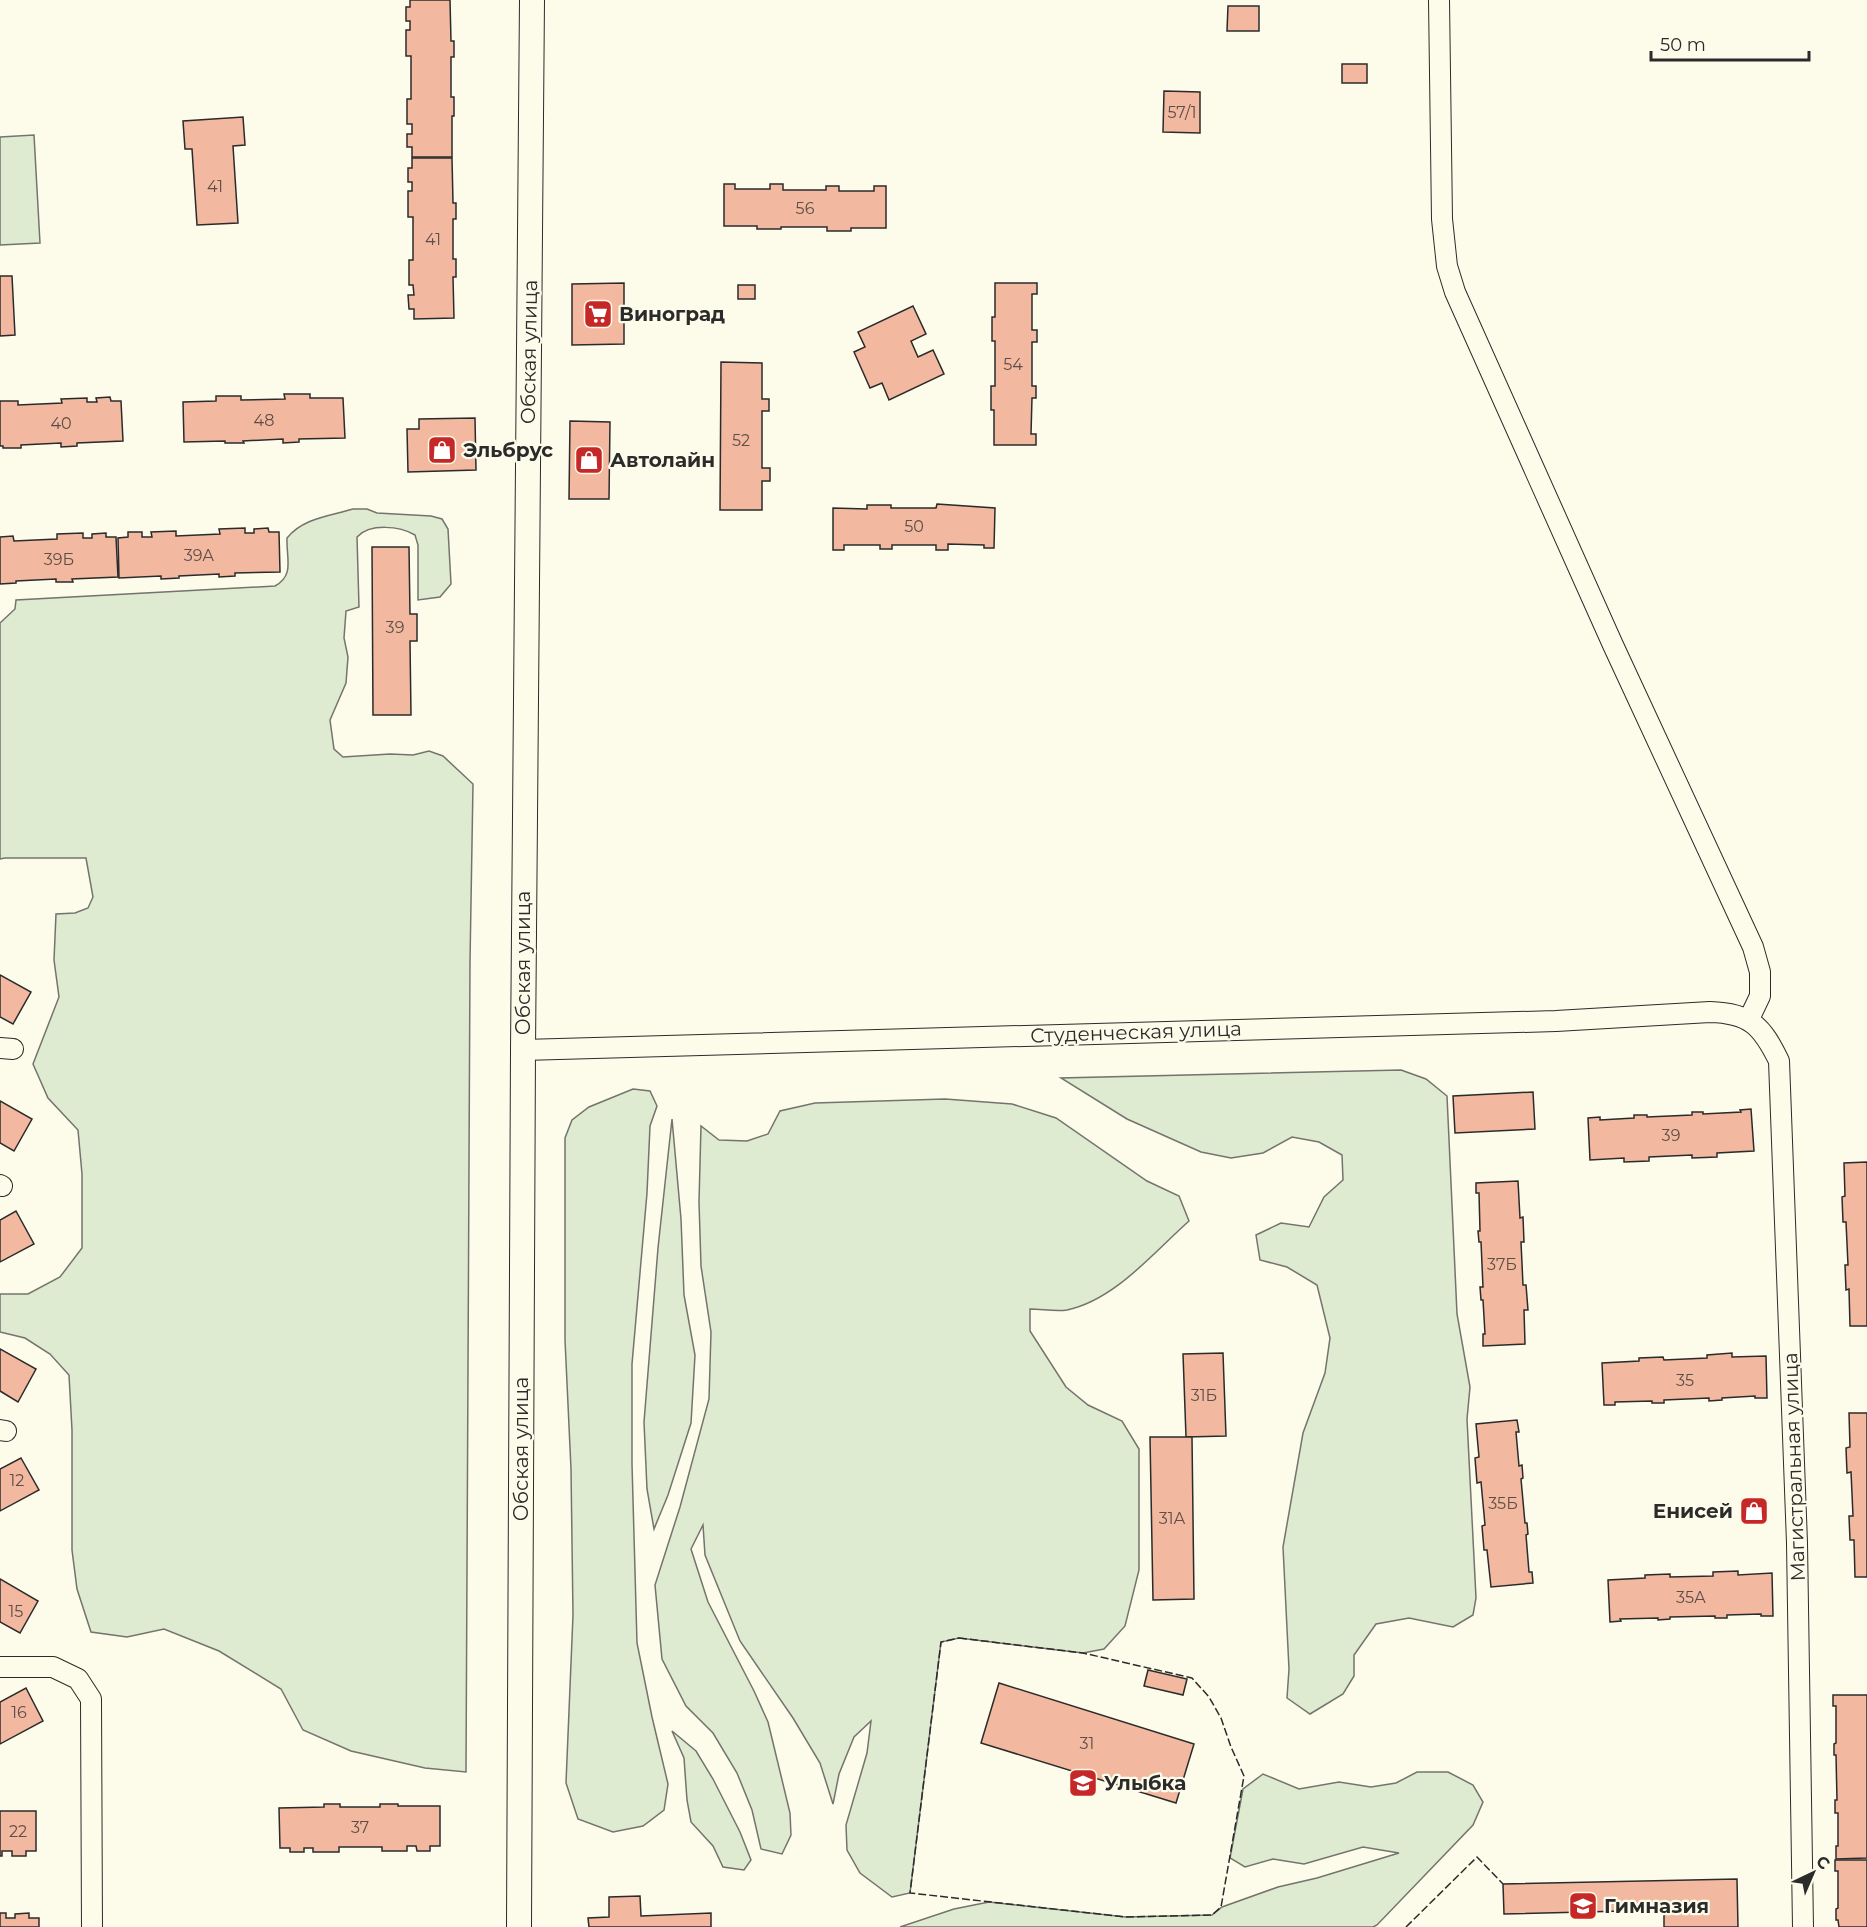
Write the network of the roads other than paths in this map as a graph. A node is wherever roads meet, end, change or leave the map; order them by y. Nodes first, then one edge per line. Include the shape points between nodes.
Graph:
1 (532, 0) edge
2 (1439, 0) edge
3 (1749, 1019) junction
4 (523, 1050) junction
5 (0, 1667) edge
6 (92, 1927) edge
7 (519, 1927) edge
8 (1803, 1927) edge

1 - 4 street, Обская улица
2 - 3 street via 1442,219 1447,266 1455,292 1613,645 1753,947 1760,972 1760,996
3 - 4 street, Студенческая улица via 1710,1012 1544,1021
3 - 8 street, Магистральная улица via 1769,1039 1779,1061 1798,1554
4 - 7 street, Обская улица
5 - 6 street via 53,1667 78,1678 91,1699

